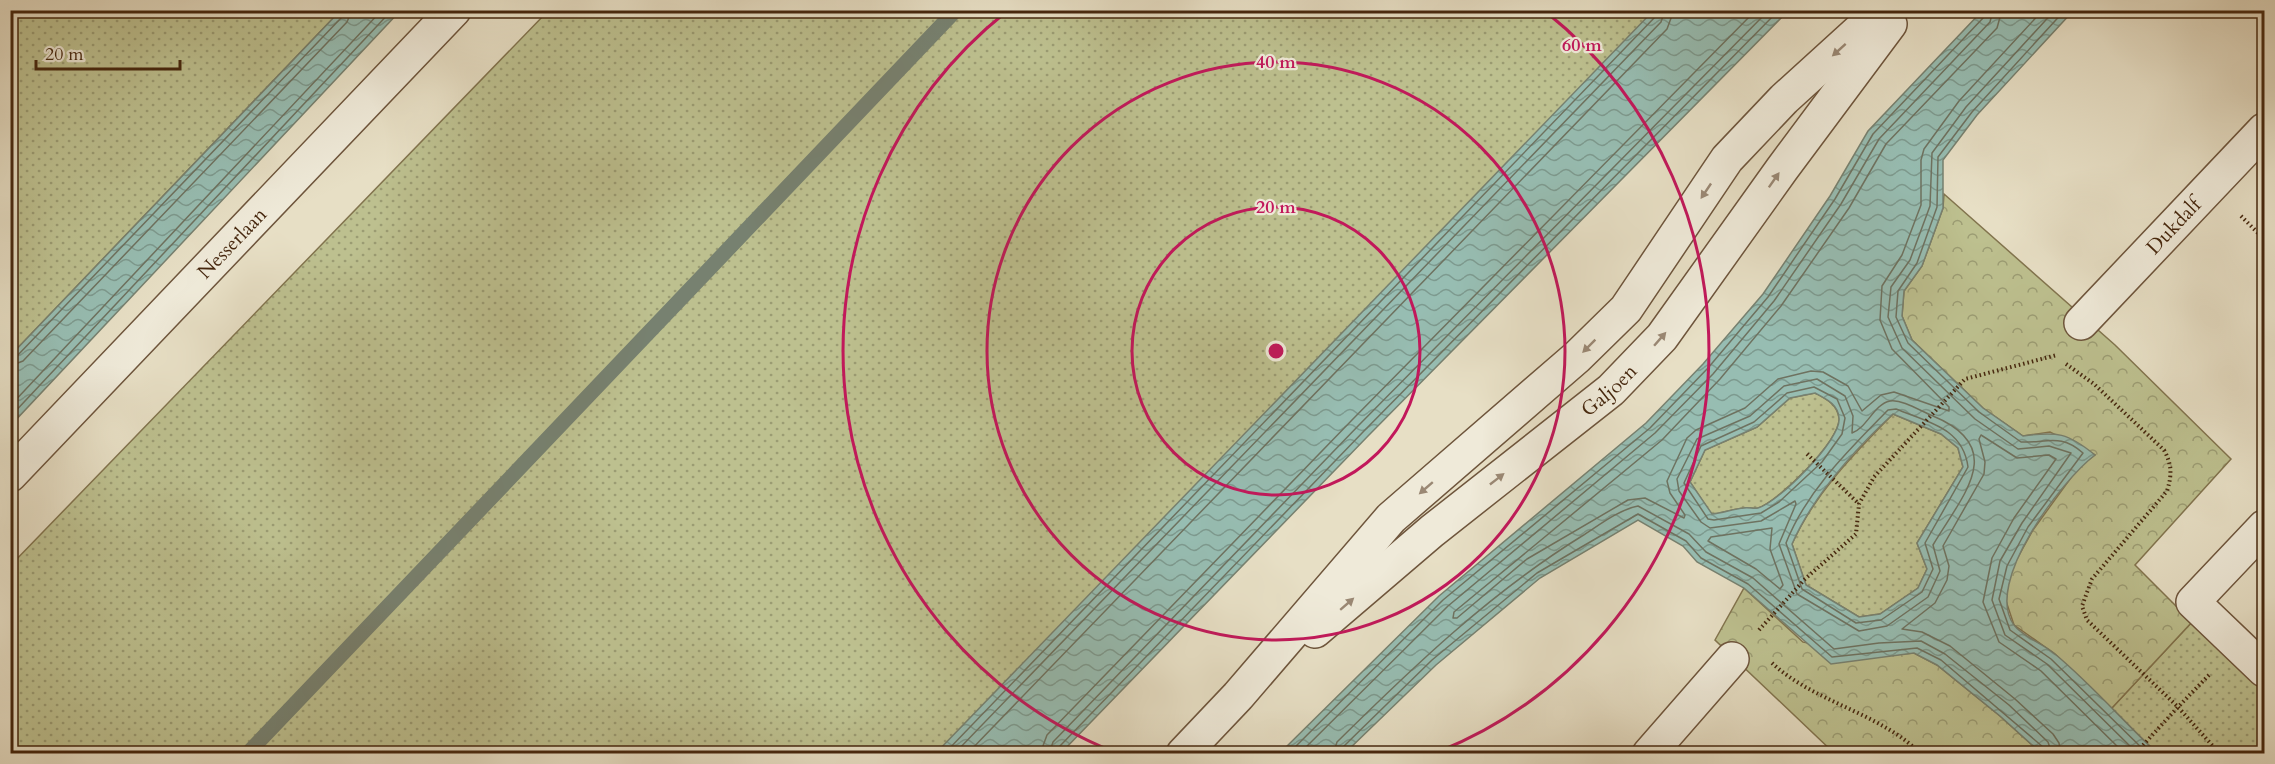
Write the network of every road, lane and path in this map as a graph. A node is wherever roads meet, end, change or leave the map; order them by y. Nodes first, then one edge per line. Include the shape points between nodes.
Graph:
1 (454, 10) edge
2 (1882, 10) edge
3 (1900, 10) edge
4 (2265, 130) edge
5 (2081, 323) joint
6 (2056, 356) junction
7 (1807, 454) dead end
8 (10, 475) edge
9 (1859, 504) junction
10 (2265, 526) edge
11 (1762, 627) dead end
12 (2238, 645) junction
13 (1766, 657) dead end
14 (1732, 659) dead end
15 (2265, 670) edge
16 (1238, 696) junction
17 (2178, 708) junction
18 (1183, 753) edge
19 (1649, 753) edge
20 (1921, 753) edge
21 (2135, 753) edge
22 (2220, 753) edge

1 - 8 street, Nesserlaan
2 -> 16 street, Galjoen via 1784,99 1727,159 1626,309 1577,357 1391,518
16 -> 3 street, Galjoen via 1432,531 1611,390 1662,337
4 - 5 street, Dukdalf
5 - 6 path
6 - 9 path via 1965,379 1874,477
6 - 17 path via 2094,384 2170,460 2172,476 2166,491 2092,579 2082,606 2087,620
7 - 9 path
9 - 11 path via 1856,534 1805,579
10 - 12 street via 2193,602
12 - 15 street
12 - 17 path
13 - 20 path via 1790,680 1904,737
14 - 19 street
16 - 18 street, Galjoen
17 - 21 path
17 - 22 path

